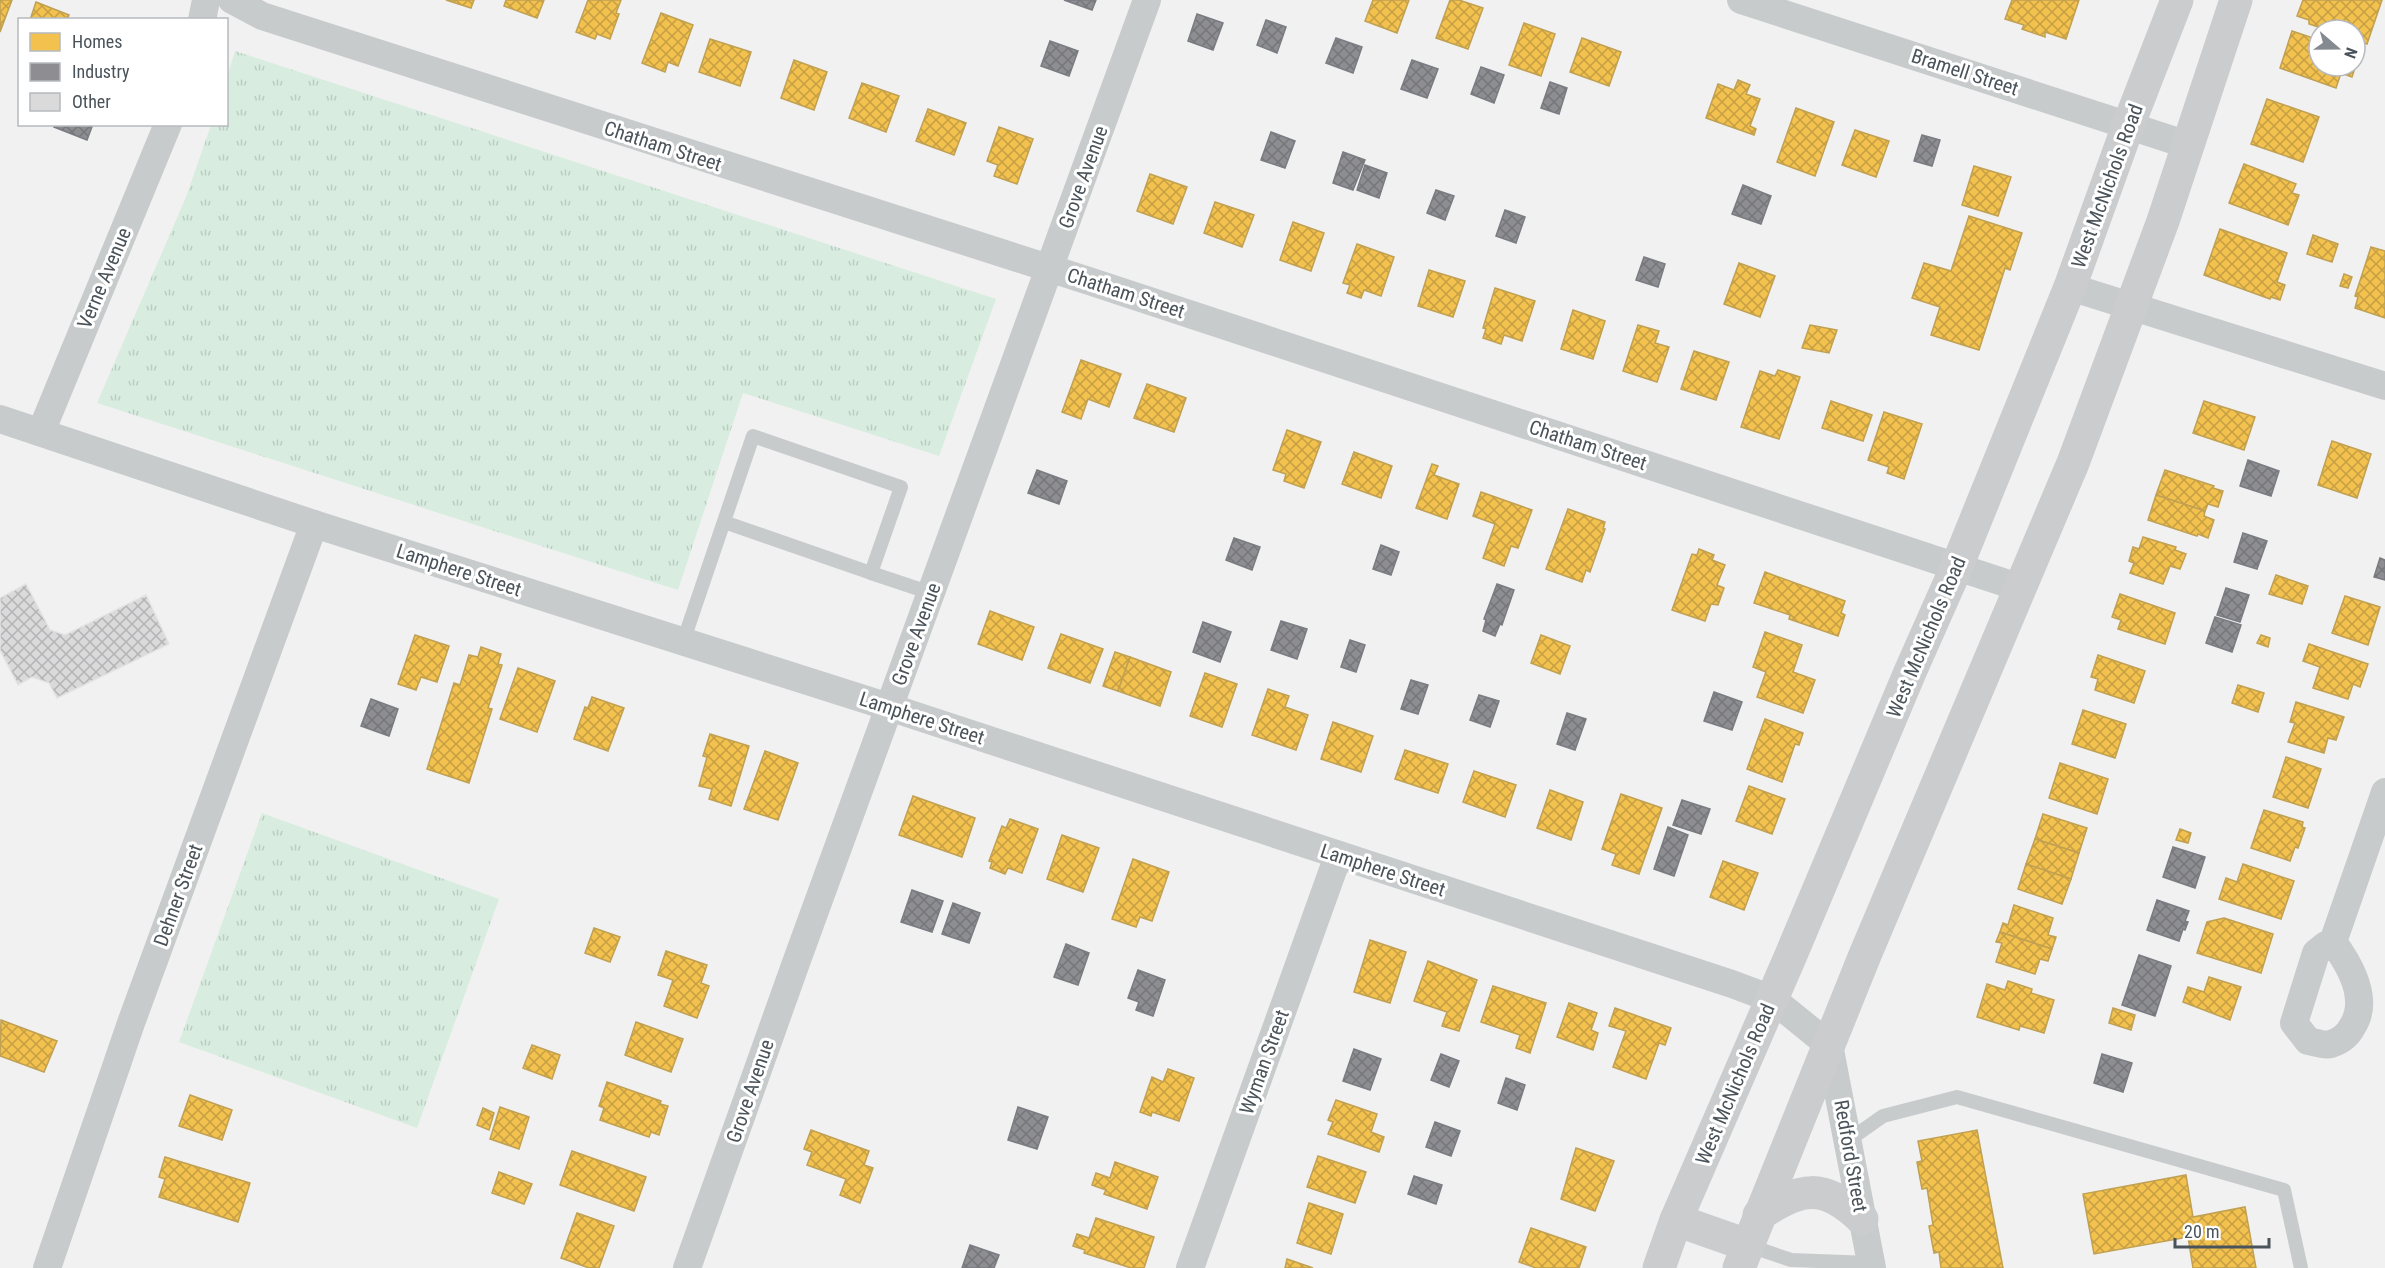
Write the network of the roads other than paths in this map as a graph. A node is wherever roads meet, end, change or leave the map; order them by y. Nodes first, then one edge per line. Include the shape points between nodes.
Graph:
1 (206, 0) edge
2 (232, 0) edge
3 (1147, 0) edge
4 (1742, 0) edge
5 (2177, 0) edge
6 (2236, 0) edge
7 (202, 18) edge
8 (167, 126) edge
9 (2128, 126) junction
10 (2188, 145) junction
11 (1050, 268) junction
12 (2070, 287) junction
13 (2132, 307) junction
14 (2385, 386) edge
15 (0, 419) edge
16 (41, 432) junction
17 (724, 522) junction
18 (314, 524) junction
19 (1957, 566) junction
20 (871, 573) junction
21 (2021, 588) junction
22 (931, 593) junction
23 (683, 642) junction
24 (889, 707) junction
25 (2385, 792) edge
26 (1338, 856) junction
27 (2333, 942) dead end
28 (1772, 999) junction
29 (1829, 1045) junction
30 (1849, 1140) junction
31 (1759, 1215) junction
32 (1862, 1219) junction
33 (1676, 1220) junction
34 (1743, 1257) edge
35 (1872, 1265) edge
36 (47, 1268) edge
37 (687, 1268) edge
38 (1190, 1268) edge
39 (1659, 1268) edge
40 (2301, 1268) edge

1 - 7 street
2 - 11 street, Chatham Street via 284,24
3 - 11 street, Grove Avenue
4 - 9 street, Bramell Street
5 - 9 main road, West McNichols Road
6 - 10 main road
8 - 16 street, Verne Avenue
9 - 10 street, Bramell Street
9 - 12 main road, West McNichols Road
10 - 13 main road
11 - 19 street, Chatham Street
11 - 22 street, Grove Avenue
12 - 13 street
12 - 19 main road, West McNichols Road
13 - 14 street
13 - 21 main road
15 - 16 street, Lamphere Street
16 - 18 street, Lamphere Street
17 - 20 lane
17 - 20 lane via 753,436 901,487
17 - 23 lane
18 - 23 street, Lamphere Street
18 - 36 street, Dehner Street via 130,1023
19 - 21 street, Chatham Street
19 - 28 main road, West McNichols Road
20 - 22 lane
21 - 29 main road
22 - 24 street, Grove Avenue
23 - 24 street, Lamphere Street
24 - 26 street, Lamphere Street
24 - 37 street, Grove Avenue
25 - 27 street
26 - 28 street, Lamphere Street
26 - 38 street, Wyman Street
28 - 29 street, Lamphere Street
28 - 33 main road, West McNichols Road
29 - 30 street, Redford Street
29 - 31 main road
30 - 32 street, Redford Street
30 - 40 lane via 1883,1116 1957,1097 2284,1190
31 - 32 main road via 1804,1192 1834,1198
31 - 34 main road
32 - 35 street, Redford Street
33 - 34 main road
33 - 39 main road, West McNichols Road
34 - 35 lane

